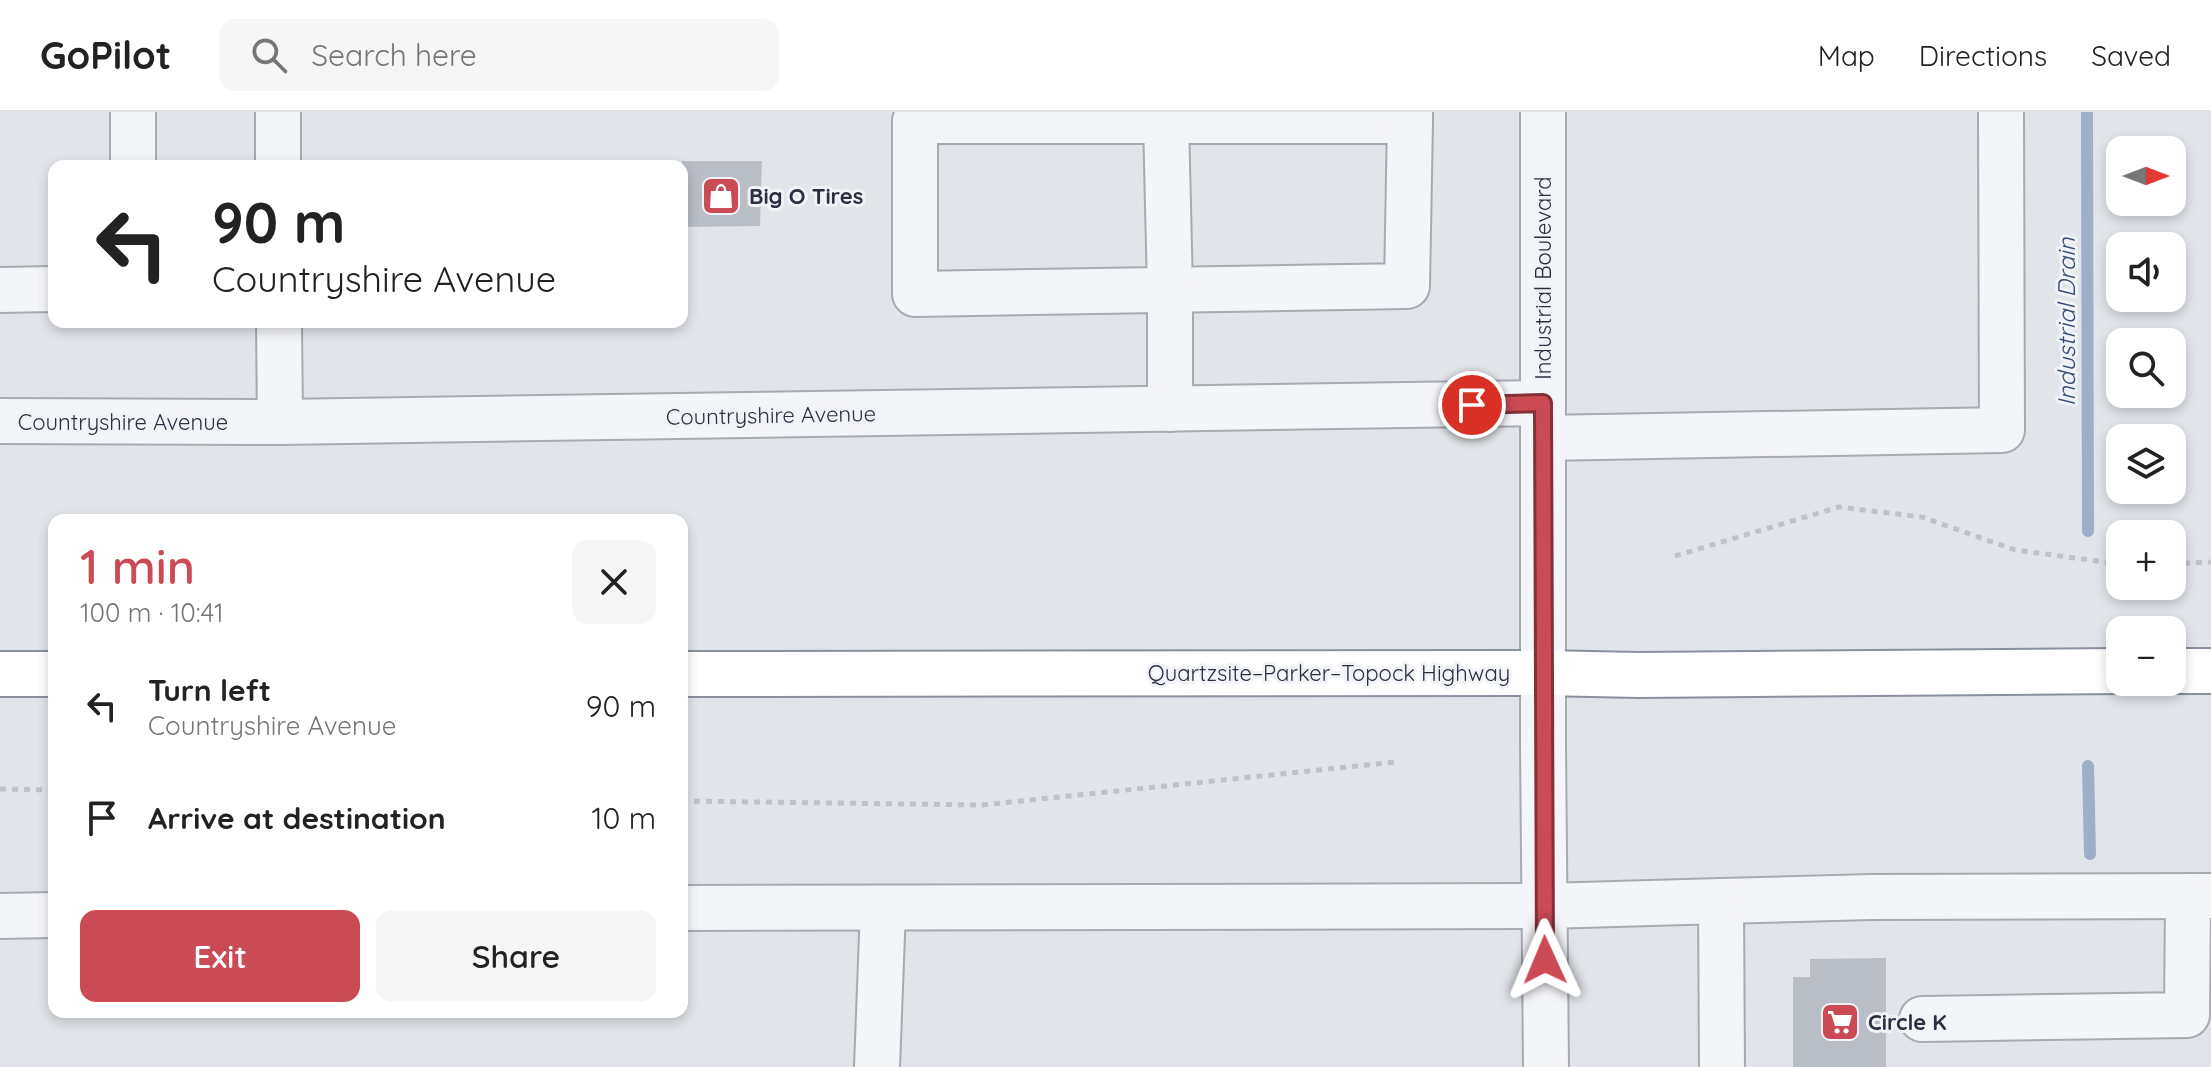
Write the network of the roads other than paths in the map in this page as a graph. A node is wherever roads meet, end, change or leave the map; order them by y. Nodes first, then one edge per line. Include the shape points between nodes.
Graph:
1 (133, 112) edge
2 (278, 112) edge
3 (1543, 112) edge
4 (2001, 112) edge
5 (952, 116) edge
6 (1410, 116) edge
7 (1166, 121) junction
8 (133, 160) edge
9 (278, 160) edge
10 (48, 289) edge
11 (0, 290) edge
12 (1170, 290) junction
13 (279, 328) edge
14 (1170, 409) junction
15 (1543, 420) junction
16 (0, 421) edge
17 (280, 422) junction
18 (2106, 671) edge
19 (2186, 671) edge
20 (2211, 671) edge
21 (1543, 673) junction
22 (0, 674) edge
23 (48, 674) edge
24 (688, 674) edge
25 (2200, 896) edge
26 (1721, 901) junction
27 (1545, 906) junction
28 (688, 908) edge
29 (883, 908) junction
30 (48, 915) edge
31 (0, 916) edge
32 (1922, 1019) dead end
33 (877, 1067) edge
34 (1546, 1067) edge
35 (1722, 1067) edge

1 - 8 street
2 - 9 street
3 - 15 street, Industrial Boulevard
4 - 15 street, Countryshire Avenue via 2002,430
5 - 7 street
5 - 12 street via 915,121 915,294
6 - 7 street
6 - 12 street via 1407,286
7 - 12 street
10 - 11 street
12 - 14 street
13 - 17 street
14 - 15 street, Countryshire Avenue
14 - 17 street, Countryshire Avenue
15 - 21 street, Industrial Boulevard
16 - 17 street, Countryshire Avenue
18 - 21 highway, Quartzsite–Parker–Topock Highway
19 - 20 highway
21 - 24 highway, Quartzsite–Parker–Topock Highway
21 - 27 street, Industrial Boulevard
22 - 23 highway
25 - 26 street
25 - 32 street via 2187,1015
26 - 27 street
26 - 35 street
27 - 29 street
27 - 34 street, Industrial Boulevard
28 - 29 street
29 - 33 street
30 - 31 street

